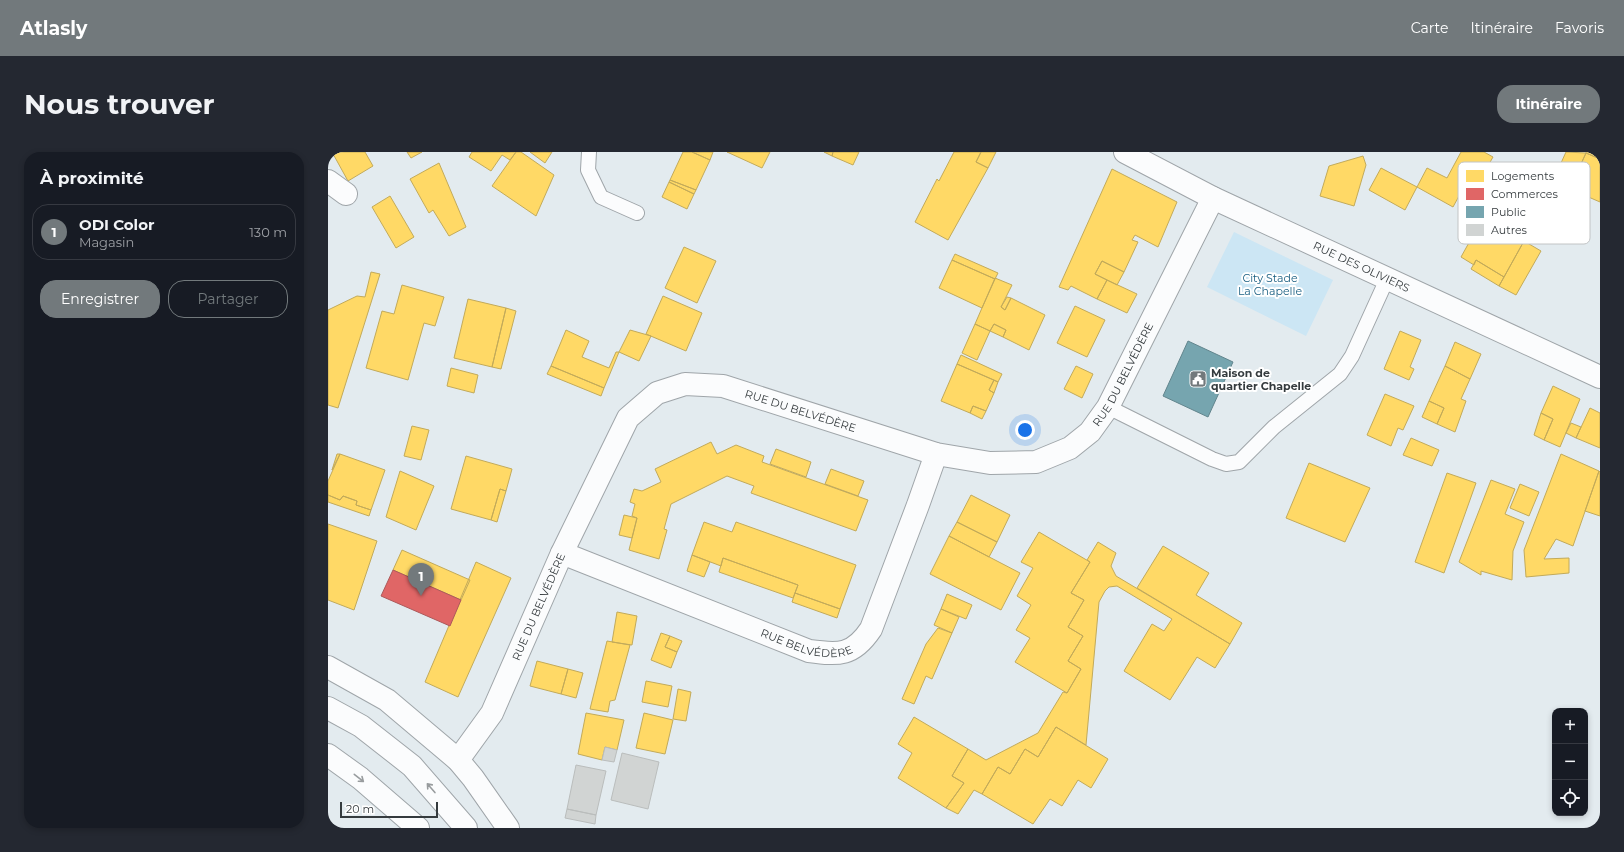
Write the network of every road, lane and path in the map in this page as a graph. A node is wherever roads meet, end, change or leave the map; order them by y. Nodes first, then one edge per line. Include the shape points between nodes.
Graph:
1 (589, 152) edge
2 (1125, 152) edge
3 (328, 181) edge
4 (346, 194) dead end
5 (1213, 198) junction
6 (637, 212) dead end
7 (1387, 279) junction
8 (1600, 377) edge
9 (1108, 407) junction
10 (936, 454) junction
11 (562, 553) junction
12 (328, 668) edge
13 (328, 708) edge
14 (328, 755) edge
15 (458, 760) junction
16 (418, 828) edge
17 (466, 828) edge
18 (508, 828) edge

1 - 6 lane via 588,170 601,197
2 - 5 street, RUE DES OLIVIERS
3 - 4 street
5 - 7 street, RUE DES OLIVIERS
5 - 9 street, RUE DU BELVÉDÈRE
7 - 8 street, RUE DES OLIVIERS
7 - 9 lane via 1352,356 1340,374 1274,427 1239,462 1226,464 1212,459
9 - 10 street, RUE DU BELVÉDÈRE via 1090,432 1070,448 1036,462 990,463
10 - 11 street, RUE DU BELVÉDÈRE via 723,386 685,384 657,393 628,418
10 - 11 street, RUE BELVÉDÈRE via 871,629 863,641 844,653 809,651
11 - 15 street, RUE DU BELVÉDÈRE via 492,713
12 - 15 street via 387,700
17 -> 13 street via 412,766 361,726
14 -> 16 street via 360,778
15 - 18 street

